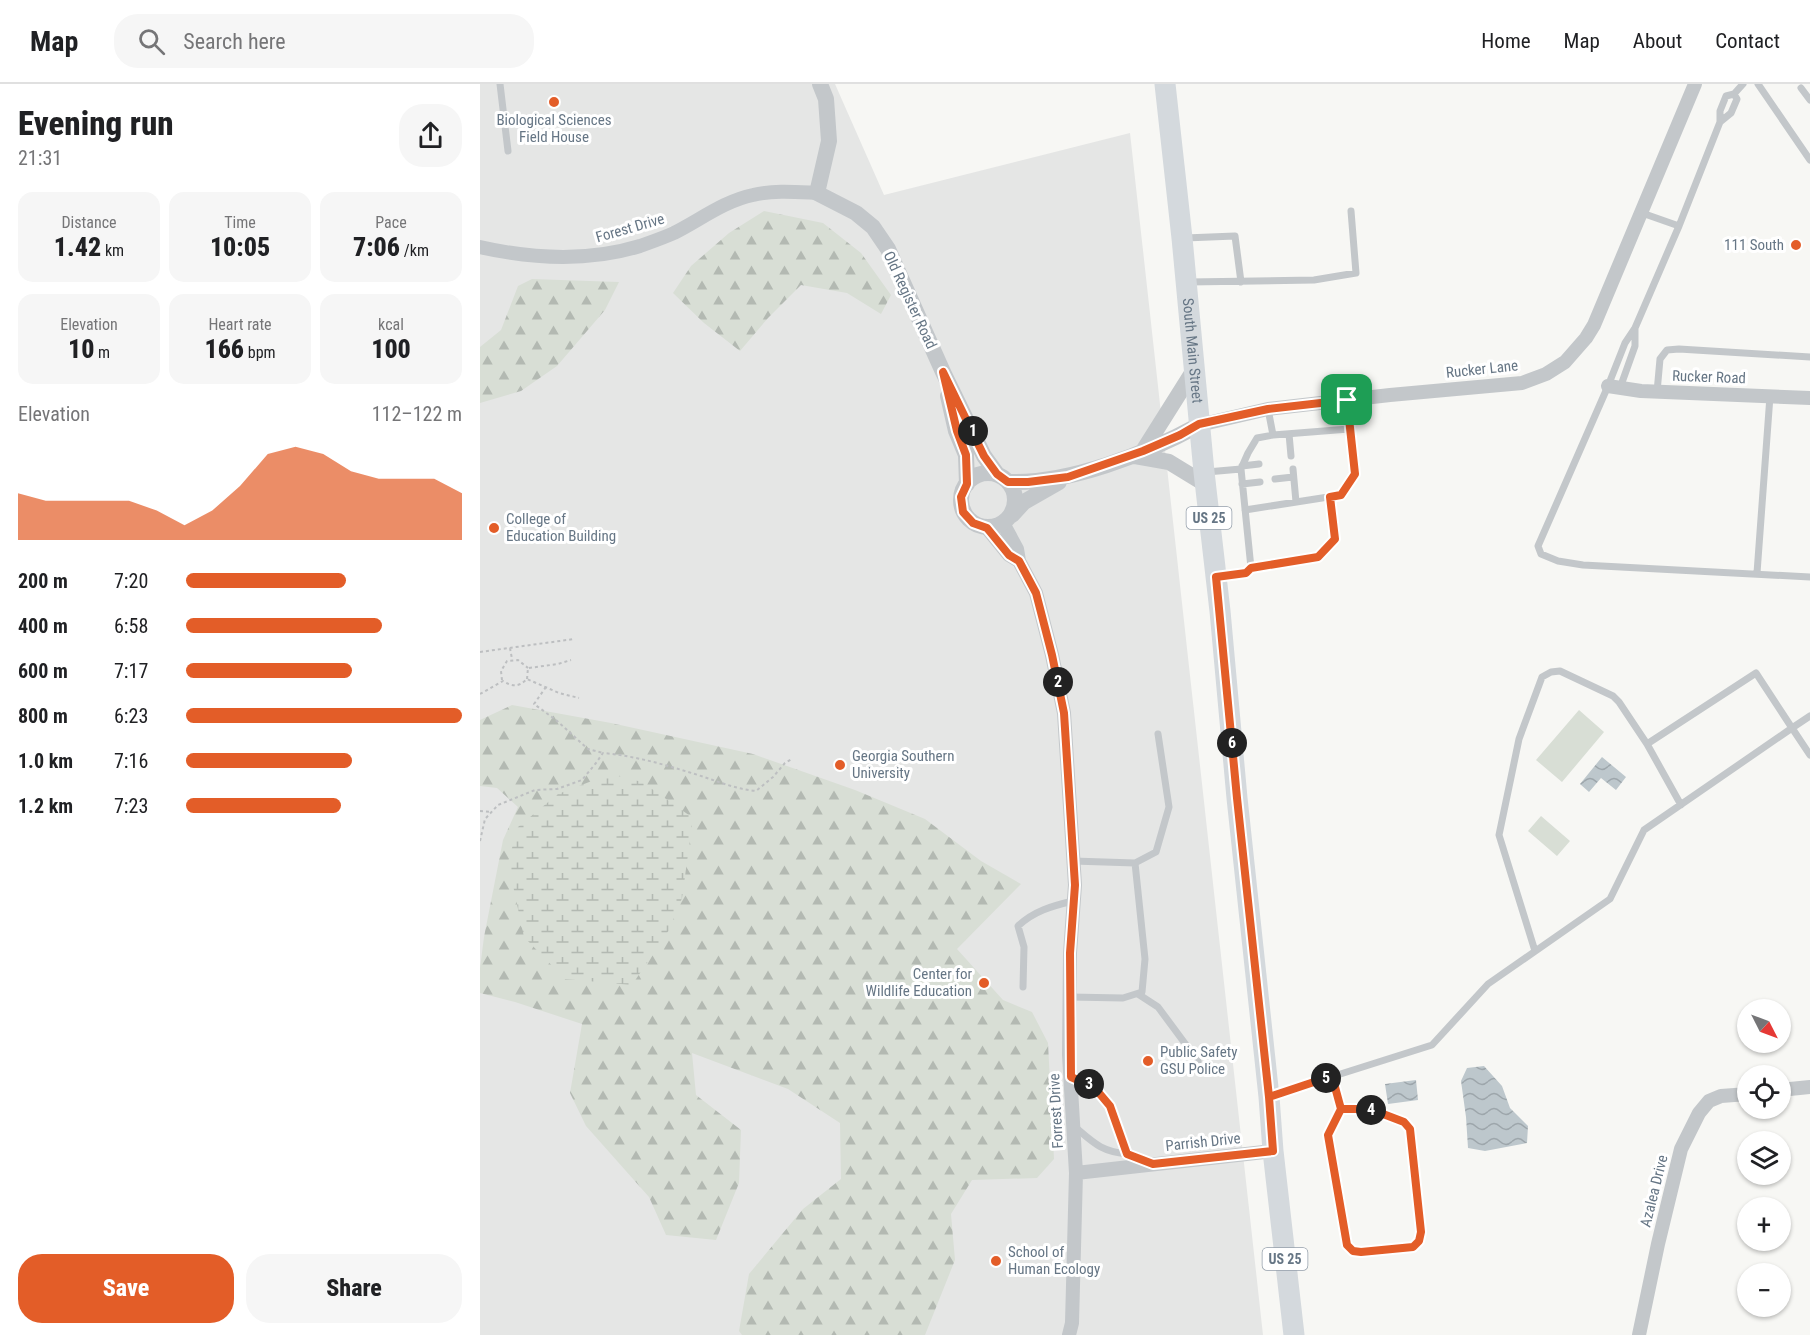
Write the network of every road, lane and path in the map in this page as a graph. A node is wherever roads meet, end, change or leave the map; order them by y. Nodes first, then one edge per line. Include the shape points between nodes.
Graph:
1 (500, 84) edge
2 (820, 84) edge
3 (1166, 84) edge
4 (1695, 84) edge
5 (1743, 84) edge
6 (1758, 84) edge
7 (1801, 88) dead end
8 (1810, 100) edge
9 (507, 151) dead end
10 (1810, 160) edge
11 (817, 193) junction
12 (1351, 212) dead end
13 (1642, 213) junction
14 (1679, 226) junction
15 (1182, 238) junction
16 (480, 247) edge
17 (1186, 282) junction
18 (1241, 282) junction
19 (1635, 328) junction
20 (1810, 357) edge
21 (1194, 370) junction
22 (943, 372) junction
23 (1614, 387) junction
24 (1657, 392) junction
25 (1770, 396) junction
26 (1810, 398) edge
27 (1347, 400) junction
28 (1268, 409) junction
29 (1199, 424) junction
30 (1349, 429) junction
31 (1289, 434) junction
32 (1273, 435) junction
33 (1137, 453) junction
34 (1291, 456) dead end
35 (1258, 464) dead end
36 (1241, 468) junction
37 (1068, 477) junction
38 (1002, 478) junction
39 (1204, 478) junction
40 (1275, 479) dead end
41 (1260, 482) dead end
42 (967, 484) junction
43 (1242, 484) junction
44 (1330, 497) junction
45 (1296, 502) junction
46 (1245, 510) junction
47 (1000, 522) junction
48 (1251, 568) junction
49 (1757, 573) junction
50 (1216, 577) junction
51 (1810, 577) edge
52 (574, 639) dead end
53 (510, 647) junction
54 (480, 652) edge
55 (512, 659) junction
56 (571, 660) dead end
57 (528, 668) junction
58 (527, 679) junction
59 (503, 681) junction
60 (546, 687) junction
61 (480, 694) edge
62 (579, 698) dead end
63 (1810, 716) edge
64 (1792, 728) junction
65 (1158, 734) dead end
66 (1647, 744) junction
67 (603, 753) junction
68 (1810, 755) edge
69 (792, 759) dead end
70 (1681, 805) junction
71 (480, 810) edge
72 (491, 812) junction
73 (480, 841) edge
74 (1072, 861) junction
75 (1135, 863) junction
76 (1073, 902) junction
77 (1535, 951) junction
78 (1023, 987) dead end
79 (1137, 994) junction
80 (1070, 997) junction
81 (1198, 1061) dead end
82 (1332, 1076) junction
83 (1071, 1077) junction
84 (1810, 1087) edge
85 (1791, 1089) edge
86 (1737, 1095) edge
87 (1269, 1097) junction
88 (1341, 1109) junction
89 (1074, 1125) junction
90 (1268, 1152) junction
91 (1127, 1154) junction
92 (1153, 1164) junction
93 (1076, 1173) junction
94 (1069, 1335) edge
95 (1294, 1335) edge
96 (1640, 1335) edge

1 - 9 lane
2 - 11 street via 826,99 829,141
3 - 15 main road, South Main Street / US 25
4 - 13 street, Rucker Lane
5 - 14 lane via 1726,96 1720,122
6 - 10 lane
7 - 8 lane
11 - 16 street, Forest Drive via 782,191 752,195 640,246 598,256 551,257
11 - 22 street, Old Register Road via 856,213 873,227 888,249
12 - 18 lane via 1356,273 1314,280
13 - 14 lane
13 - 27 street, Rucker Lane via 1594,325 1565,362 1522,383
14 - 19 lane
15 - 17 main road, South Main Street / US 25
15 - 18 lane via 1235,236
17 - 18 lane
17 - 21 main road, South Main Street / US 25
19 - 23 lane via 1625,343
19 - 23 lane via 1635,346
20 - 24 lane via 1667,350 1660,359
21 - 29 main road, South Main Street / US 25
21 - 33 street
22 - 38 street, Old Register Road via 984,456
22 - 42 street, Old Register Road via 966,455
23 - 24 street, Rucker Road
23 - 49 lane via 1538,546 1541,554 1583,565
24 - 25 street, Rucker Road
25 - 26 street, Rucker Road
25 - 49 lane
27 - 28 street, Rucker Lane
27 - 30 lane
28 - 29 street, Rucker Lane
28 - 32 lane
29 - 33 street
29 - 39 main road, South Main Street / US 25
30 - 31 lane
30 - 44 lane via 1355,474 1341,495
31 - 32 lane
31 - 34 lane
32 - 36 lane via 1257,438
33 - 37 street
33 - 39 street
35 - 36 lane
36 - 39 lane
36 - 43 lane
37 - 38 street via 1028,482
37 - 47 street via 1024,502
38 - 42 street via 981,474
38 - 47 street, Old Register Road via 1013,489 1015,507
39 - 50 main road, South Main Street / US 25
40 - 45 lane via 1293,473
41 - 43 lane
42 - 47 street, Old Register Road via 961,497 963,512 973,523
43 - 46 lane
44 - 45 lane
44 - 48 lane via 1335,539 1318,557
45 - 46 lane
46 - 48 lane
47 - 74 street, Forrest Drive via 1009,555 1019,561 1036,593 1052,655 1064,713
48 - 50 lane via 1246,573
49 - 51 lane
50 - 87 main road, South Main Street / US 25
52 - 53 path
53 - 54 path
53 - 55 path
55 - 57 path
55 - 59 path via 501,671
56 - 57 path
57 - 58 path
58 - 59 path via 515,686
58 - 60 path
59 - 61 path
60 - 62 path
60 - 67 path via 534,704 588,749
63 - 64 lane
64 - 66 lane via 1756,673
64 - 68 lane
64 - 70 lane
65 - 75 lane via 1168,807 1156,852
66 - 70 lane
66 - 77 lane via 1613,696 1560,671 1542,676 1519,739 1499,835
67 - 69 path via 632,756 738,789 756,790
67 - 72 path via 582,780 557,789 535,790 498,805
70 - 77 lane via 1644,830 1611,899
71 - 72 path
72 - 73 path via 485,819
74 - 75 lane
74 - 76 street, Forrest Drive
75 - 79 lane via 1145,959 1142,992
76 - 78 lane via 1044,909 1018,926 1024,947
76 - 80 street, Forrest Drive
77 - 82 lane via 1488,984 1432,1045
79 - 80 lane via 1123,998
79 - 81 lane via 1158,1007
80 - 83 street, Forrest Drive
82 - 87 lane
82 - 88 lane
83 - 89 street, Forrest Drive
83 - 91 lane via 1094,1087 1110,1106
84 - 85 street
86 - 96 street, Azalea Drive via 1709,1101 1682,1149
87 - 90 main road, South Main Street / US 25
88 - 88 lane via 1328,1135 1347,1245 1361,1252 1413,1247 1421,1232 1410,1129 1404,1122 1370,1109
89 - 91 lane via 1096,1145
89 - 93 street, Forrest Drive
90 - 92 street, Parrish Drive
90 - 95 main road, South Main Street / US 25
91 - 92 lane
92 - 93 street, Parrish Drive
93 - 94 street, Forrest Drive

